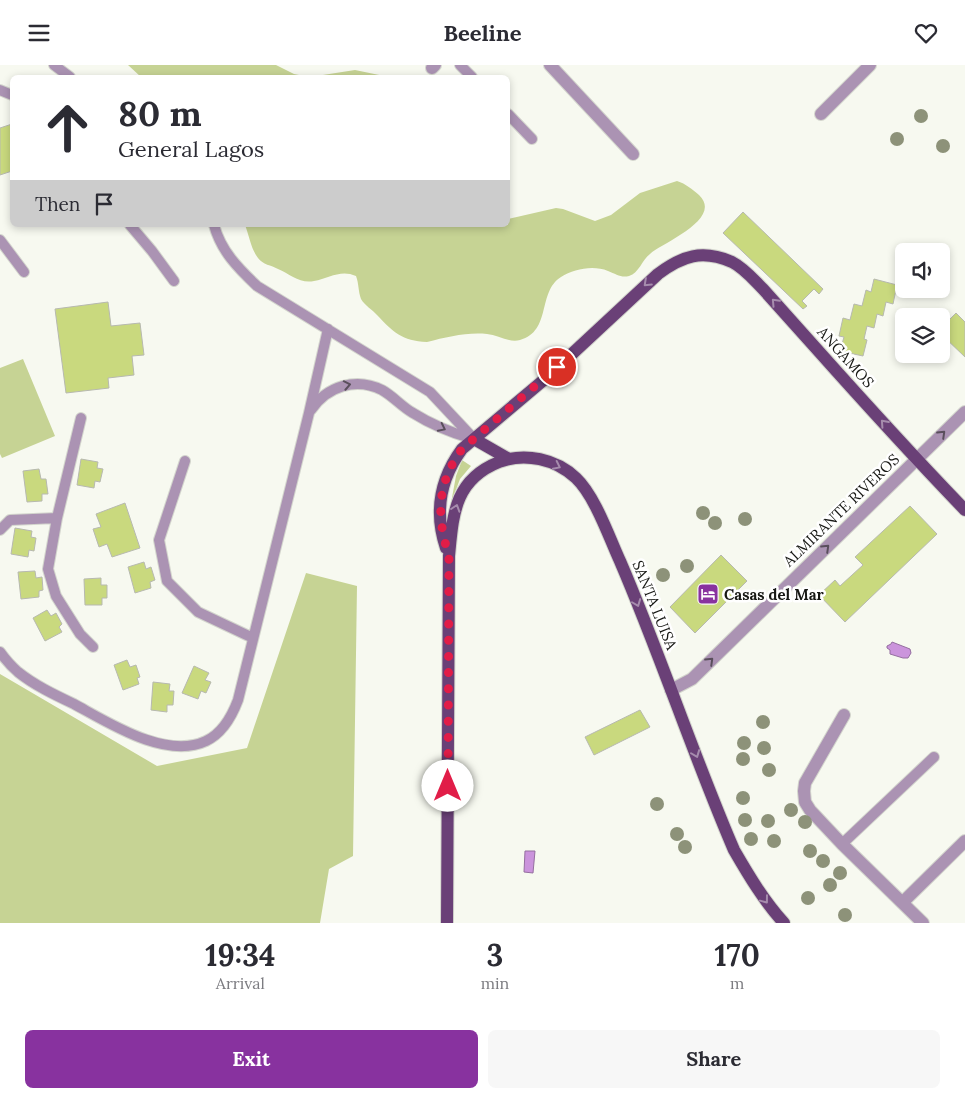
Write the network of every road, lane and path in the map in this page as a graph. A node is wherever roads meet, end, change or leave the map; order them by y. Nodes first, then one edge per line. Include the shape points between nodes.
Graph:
1 (54, 65) edge
2 (460, 65) edge
3 (550, 65) edge
4 (870, 65) edge
5 (67, 75) edge
6 (470, 75) edge
7 (821, 113) dead end
8 (510, 116) edge
9 (532, 139) dead end
10 (633, 154) dead end
11 (132, 227) edge
12 (215, 227) edge
13 (0, 240) edge
14 (24, 272) dead end
15 (174, 281) dead end
16 (328, 329) junction
17 (965, 412) edge
18 (310, 413) junction
19 (81, 418) dead end
20 (474, 439) junction
21 (509, 459) junction
22 (916, 459) junction
23 (185, 461) dead end
24 (965, 510) edge
25 (57, 518) junction
26 (0, 530) edge
27 (449, 556) junction
28 (254, 638) junction
29 (94, 647) dead end
30 (0, 652) edge
31 (671, 690) junction
32 (844, 715) dead end
33 (934, 757) dead end
34 (965, 841) edge
35 (842, 844) junction
36 (903, 902) junction
37 (447, 923) edge
38 (784, 923) edge
39 (923, 923) edge

1 - 5 lane
2 - 6 lane
3 - 10 street
4 - 7 street
8 - 9 lane
11 - 15 lane
12 - 16 lane via 235,265 257,286
13 - 14 lane
16 - 18 lane
16 - 20 lane via 430,392
22 -> 17 street, ALMIRANTE RIVEROS
18 -> 20 lane via 316,403 334,388 356,383 383,391 412,413 448,431
18 - 28 lane
19 - 25 lane
20 - 21 main road
22 -> 20 main road, ANGAMOS via 743,269 731,262 703,256 688,257 658,273
20 - 27 main road via 453,462 442,489 442,531
27 -> 21 main road, SANTA LUISA via 453,514 462,492 487,468
21 -> 31 main road, SANTA LUISA via 534,458 557,465 568,471 585,489 630,584
22 - 24 main road, ANGAMOS
31 -> 22 street, ALMIRANTE RIVEROS via 692,679
23 - 28 lane via 159,540 167,581 198,613
25 - 26 lane via 10,520
25 - 29 lane via 48,569 56,596 80,634
27 - 37 main road
28 - 30 lane via 238,700 225,726 207,741 181,746 134,737 40,686 18,672
31 -> 38 main road, SANTA LUISA via 734,850 764,899
32 - 35 street via 805,783 804,791 810,810
33 - 35 lane
34 - 36 street
35 - 36 street
36 - 39 street

